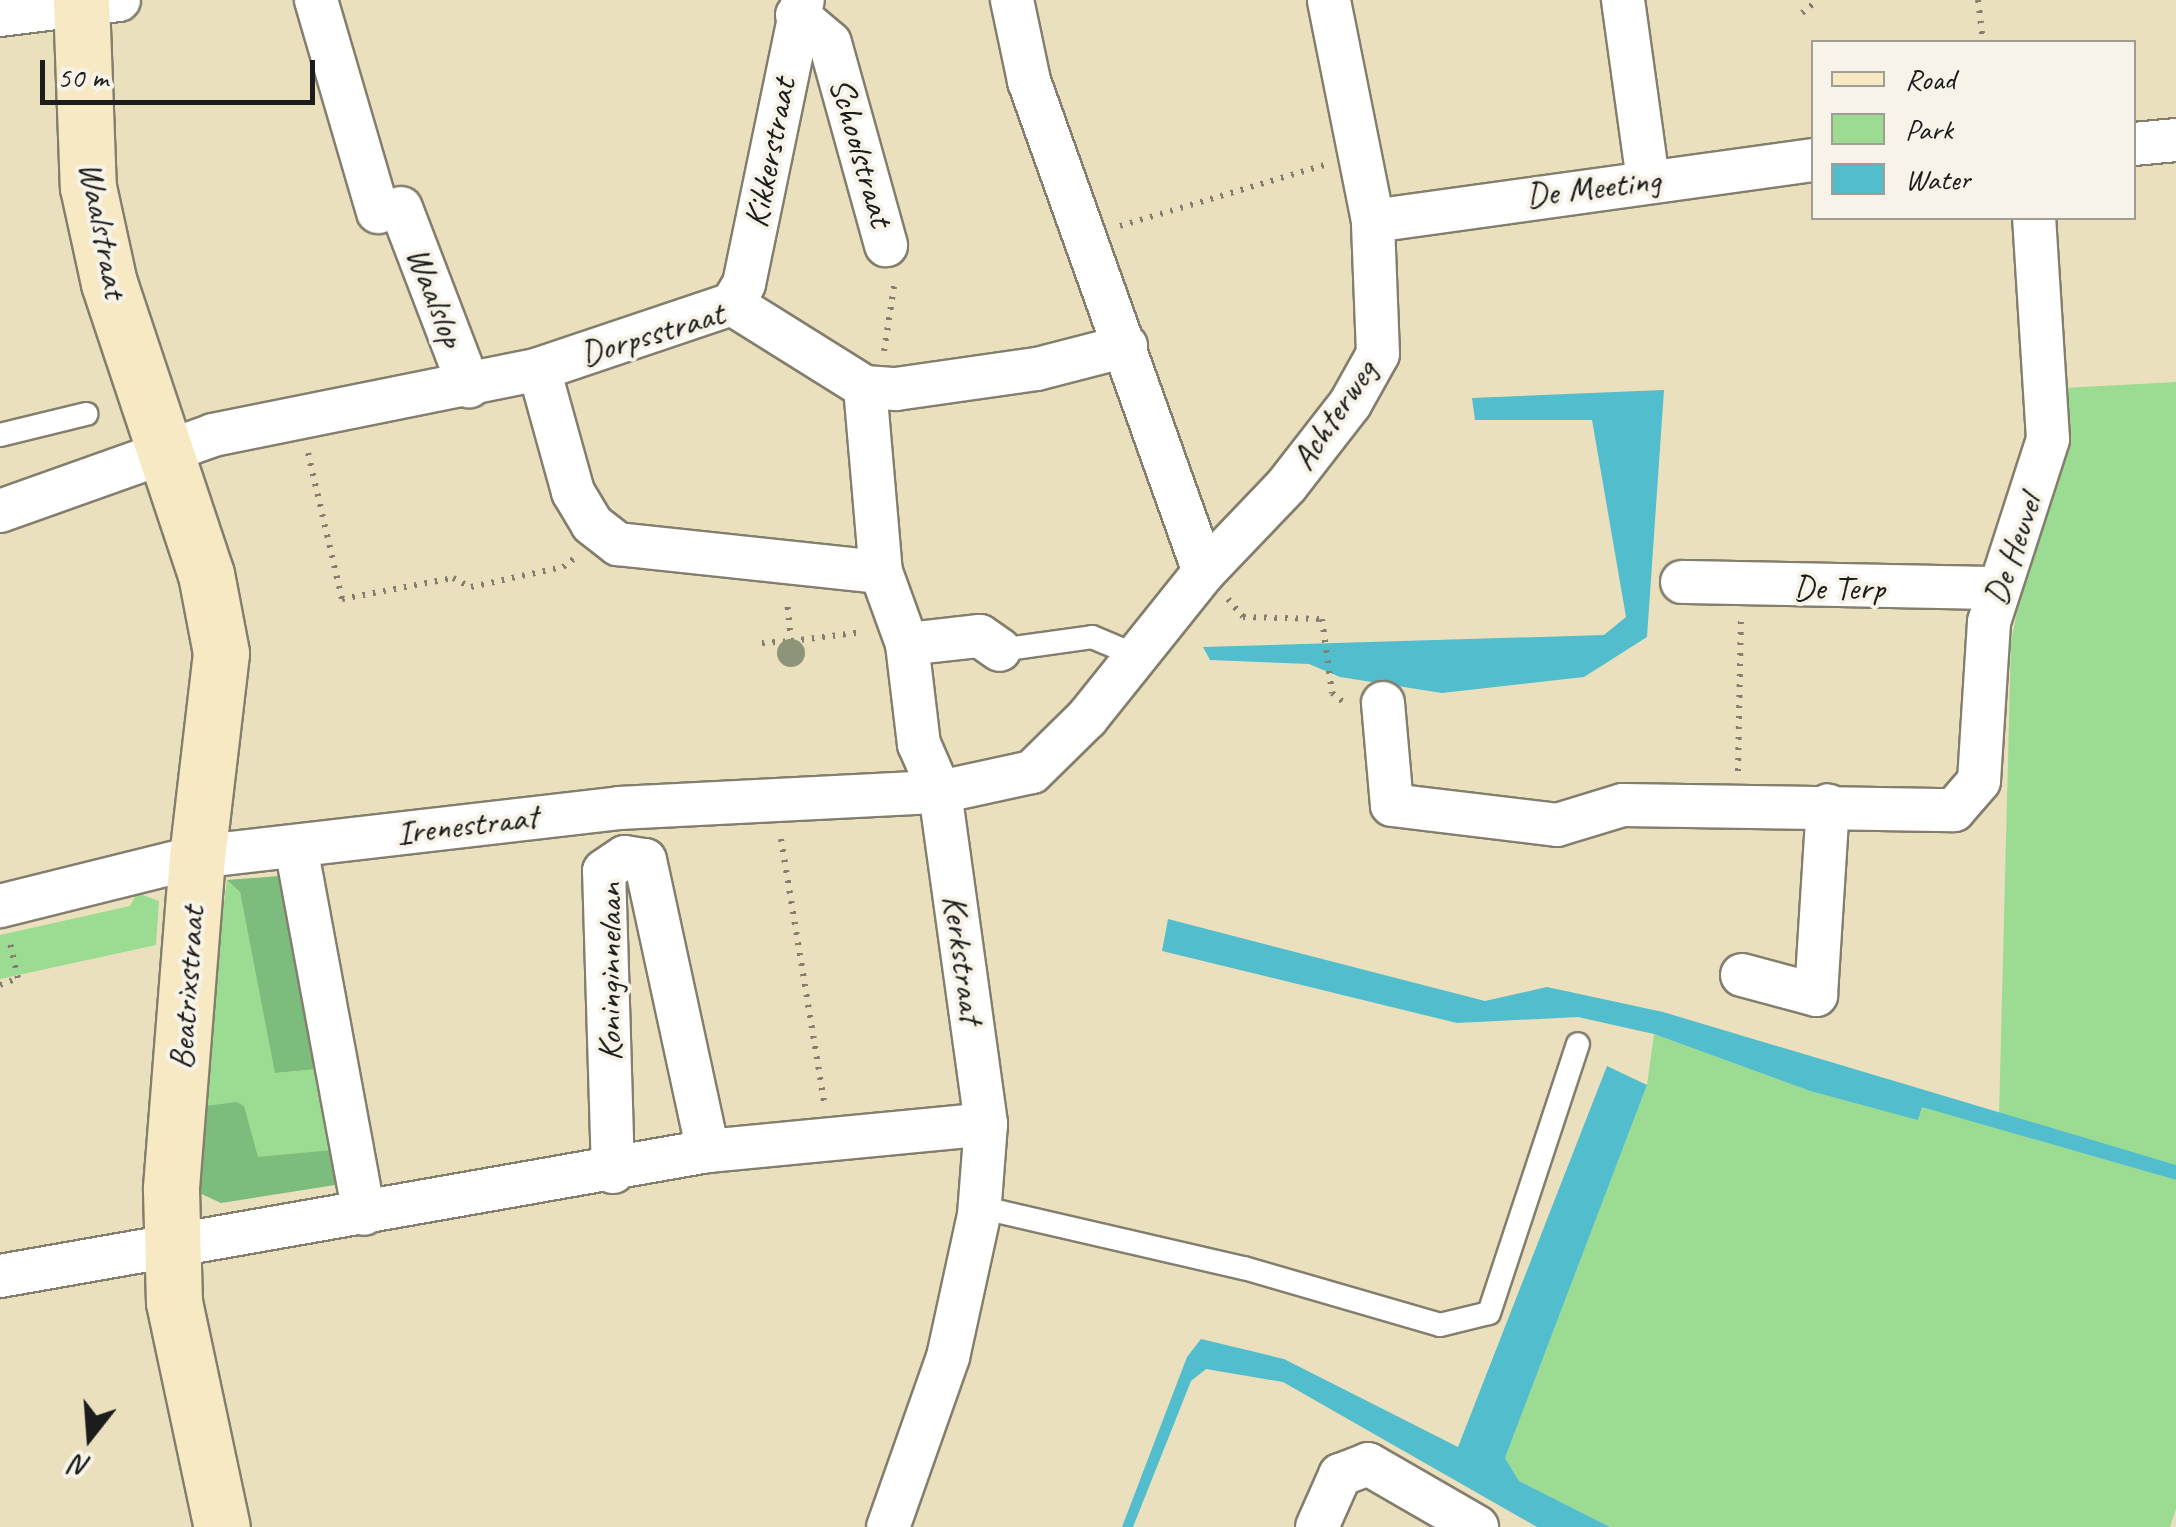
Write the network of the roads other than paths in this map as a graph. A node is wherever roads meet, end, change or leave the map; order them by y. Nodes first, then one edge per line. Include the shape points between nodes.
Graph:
1 (316, 0) edge
2 (1012, 0) edge
3 (1329, 0) edge
4 (1623, 0) edge
5 (94, 2) edge
6 (800, 8) edge
7 (0, 15) edge
8 (2176, 140) edge
9 (2136, 144) edge
10 (1811, 160) edge
11 (1648, 180) junction
12 (2034, 220) edge
13 (1373, 221) junction
14 (886, 244) road end
15 (732, 304) junction
16 (1126, 346) junction
17 (539, 369) junction
18 (469, 386) junction
19 (865, 387) junction
20 (86, 414) dead end
21 (0, 435) edge
22 (162, 454) junction
23 (0, 511) edge
24 (1204, 572) junction
25 (883, 579) junction
26 (1682, 582) dead end
27 (1996, 588) junction
28 (906, 644) junction
29 (1000, 650) joint
30 (1135, 656) junction
31 (1383, 703) dead end
32 (940, 792) junction
33 (1828, 805) junction
34 (296, 847) junction
35 (197, 856) junction
36 (0, 906) edge
37 (1742, 975) dead end
38 (1578, 1044) dead end
39 (986, 1124) junction
40 (708, 1150) junction
41 (613, 1172) junction
42 (980, 1208) junction
43 (364, 1214) junction
44 (172, 1246) junction
45 (0, 1276) edge
46 (222, 1527) edge
47 (888, 1527) edge
48 (1317, 1527) edge
49 (1477, 1527) edge

1 - 18 street, Waalslop via 389,210
2 - 16 street via 1029,82
3 - 13 street, Achterweg
4 - 11 street
5 - 7 street
5 - 22 street, Waalstraat via 88,187 109,283
6 - 14 street, Schoolstraat via 830,42
6 - 15 street, Kikkerstraat via 744,284
8 - 9 street
10 - 11 street, De Meeting
11 - 13 street, De Meeting
12 - 27 street, De Heuvel via 2048,440
13 - 24 street, Achterweg via 1378,354 1350,404 1287,484
15 - 17 street, Dorpsstraat
15 - 19 street, Dorpsstraat
16 - 19 street via 1037,369 896,389
16 - 24 street
17 - 18 street, Dorpsstraat
17 - 25 street via 574,492 604,534 645,552
18 - 22 street, Dorpsstraat via 213,435
19 - 25 street, Kerkstraat
20 - 21 lane
22 - 23 street, Dorpsstraat
22 - 35 street, Beatrixstraat via 206,574 221,653
24 - 30 street, Achterweg
25 - 28 street, Kerkstraat
26 - 27 street, De Terp
27 - 33 street, De Heuvel via 1979,781 1954,810
28 - 29 street via 980,636
28 - 32 street, Kerkstraat via 919,744
29 - 30 lane via 1092,636
30 - 32 street, Achterweg via 1087,718 1032,772
31 - 33 street, De Heuvel via 1392,805 1557,825 1623,805
32 - 34 street, Irenestraat via 600,810
32 - 39 street, Kerkstraat
33 - 37 street via 1816,996
34 - 35 street, Irenestraat
34 - 43 street
35 - 36 street, Irenestraat
35 - 44 street, Beatrixstraat
38 - 42 lane via 1489,1312 1440,1325 1244,1268
39 - 40 street
39 - 42 street, Kerkstraat
40 - 41 street
40 - 41 street, Koninginnelaan via 645,860 625,857 604,870
41 - 43 street
42 - 47 street, Kerkstraat via 948,1357
43 - 44 street
44 - 45 street
44 - 46 street, Beatrixstraat via 174,1302
48 - 49 street via 1340,1475 1368,1464

